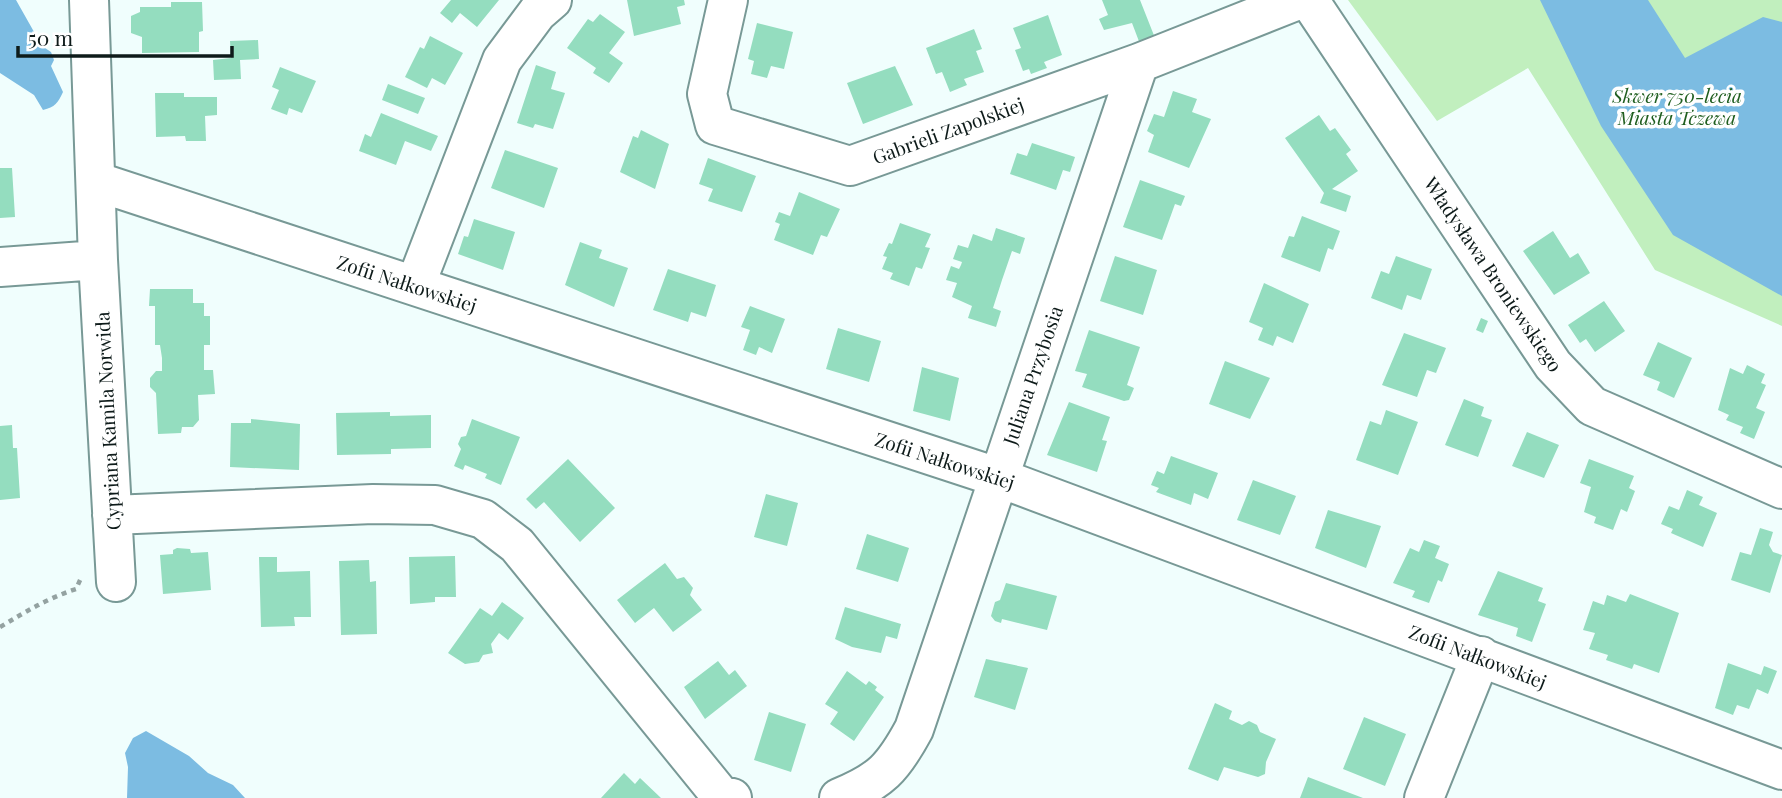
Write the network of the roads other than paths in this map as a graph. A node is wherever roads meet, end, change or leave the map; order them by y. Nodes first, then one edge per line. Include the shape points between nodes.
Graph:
1 (89, 0) edge
2 (552, 0) edge
3 (728, 0) edge
4 (1298, 0) edge
5 (1309, 0) edge
6 (1139, 63) junction
7 (98, 182) junction
8 (98, 260) junction
9 (0, 267) edge
10 (415, 286) junction
11 (997, 477) junction
12 (1782, 489) edge
13 (112, 515) junction
14 (116, 582) dead end
15 (1481, 656) junction
16 (1782, 770) edge
17 (732, 798) edge
18 (839, 798) edge
19 (1424, 798) edge

1 - 7 street, Cypriana Kamila Norwida
2 - 10 street via 502,60
3 - 6 street, Gabrieli Zapolskiej via 707,94 715,125 850,166
4 - 6 street, Gabrieli Zapolskiej
5 - 12 street, Władysława Broniewskiego via 1553,365 1592,405
6 - 11 street, Juliana Przybosia
7 - 8 street, Cypriana Kamila Norwida
7 - 10 street, Zofii Nałkowskiej
8 - 9 street
8 - 13 street, Cypriana Kamila Norwida
10 - 11 street, Zofii Nałkowskiej
11 - 15 street, Zofii Nałkowskiej
11 - 18 street, Juliana Przybosia via 914,729 894,765
13 - 14 street, Cypriana Kamila Norwida
13 - 17 street via 373,504 435,505 483,519 517,545 721,796
15 - 16 street, Zofii Nałkowskiej
15 - 19 street

